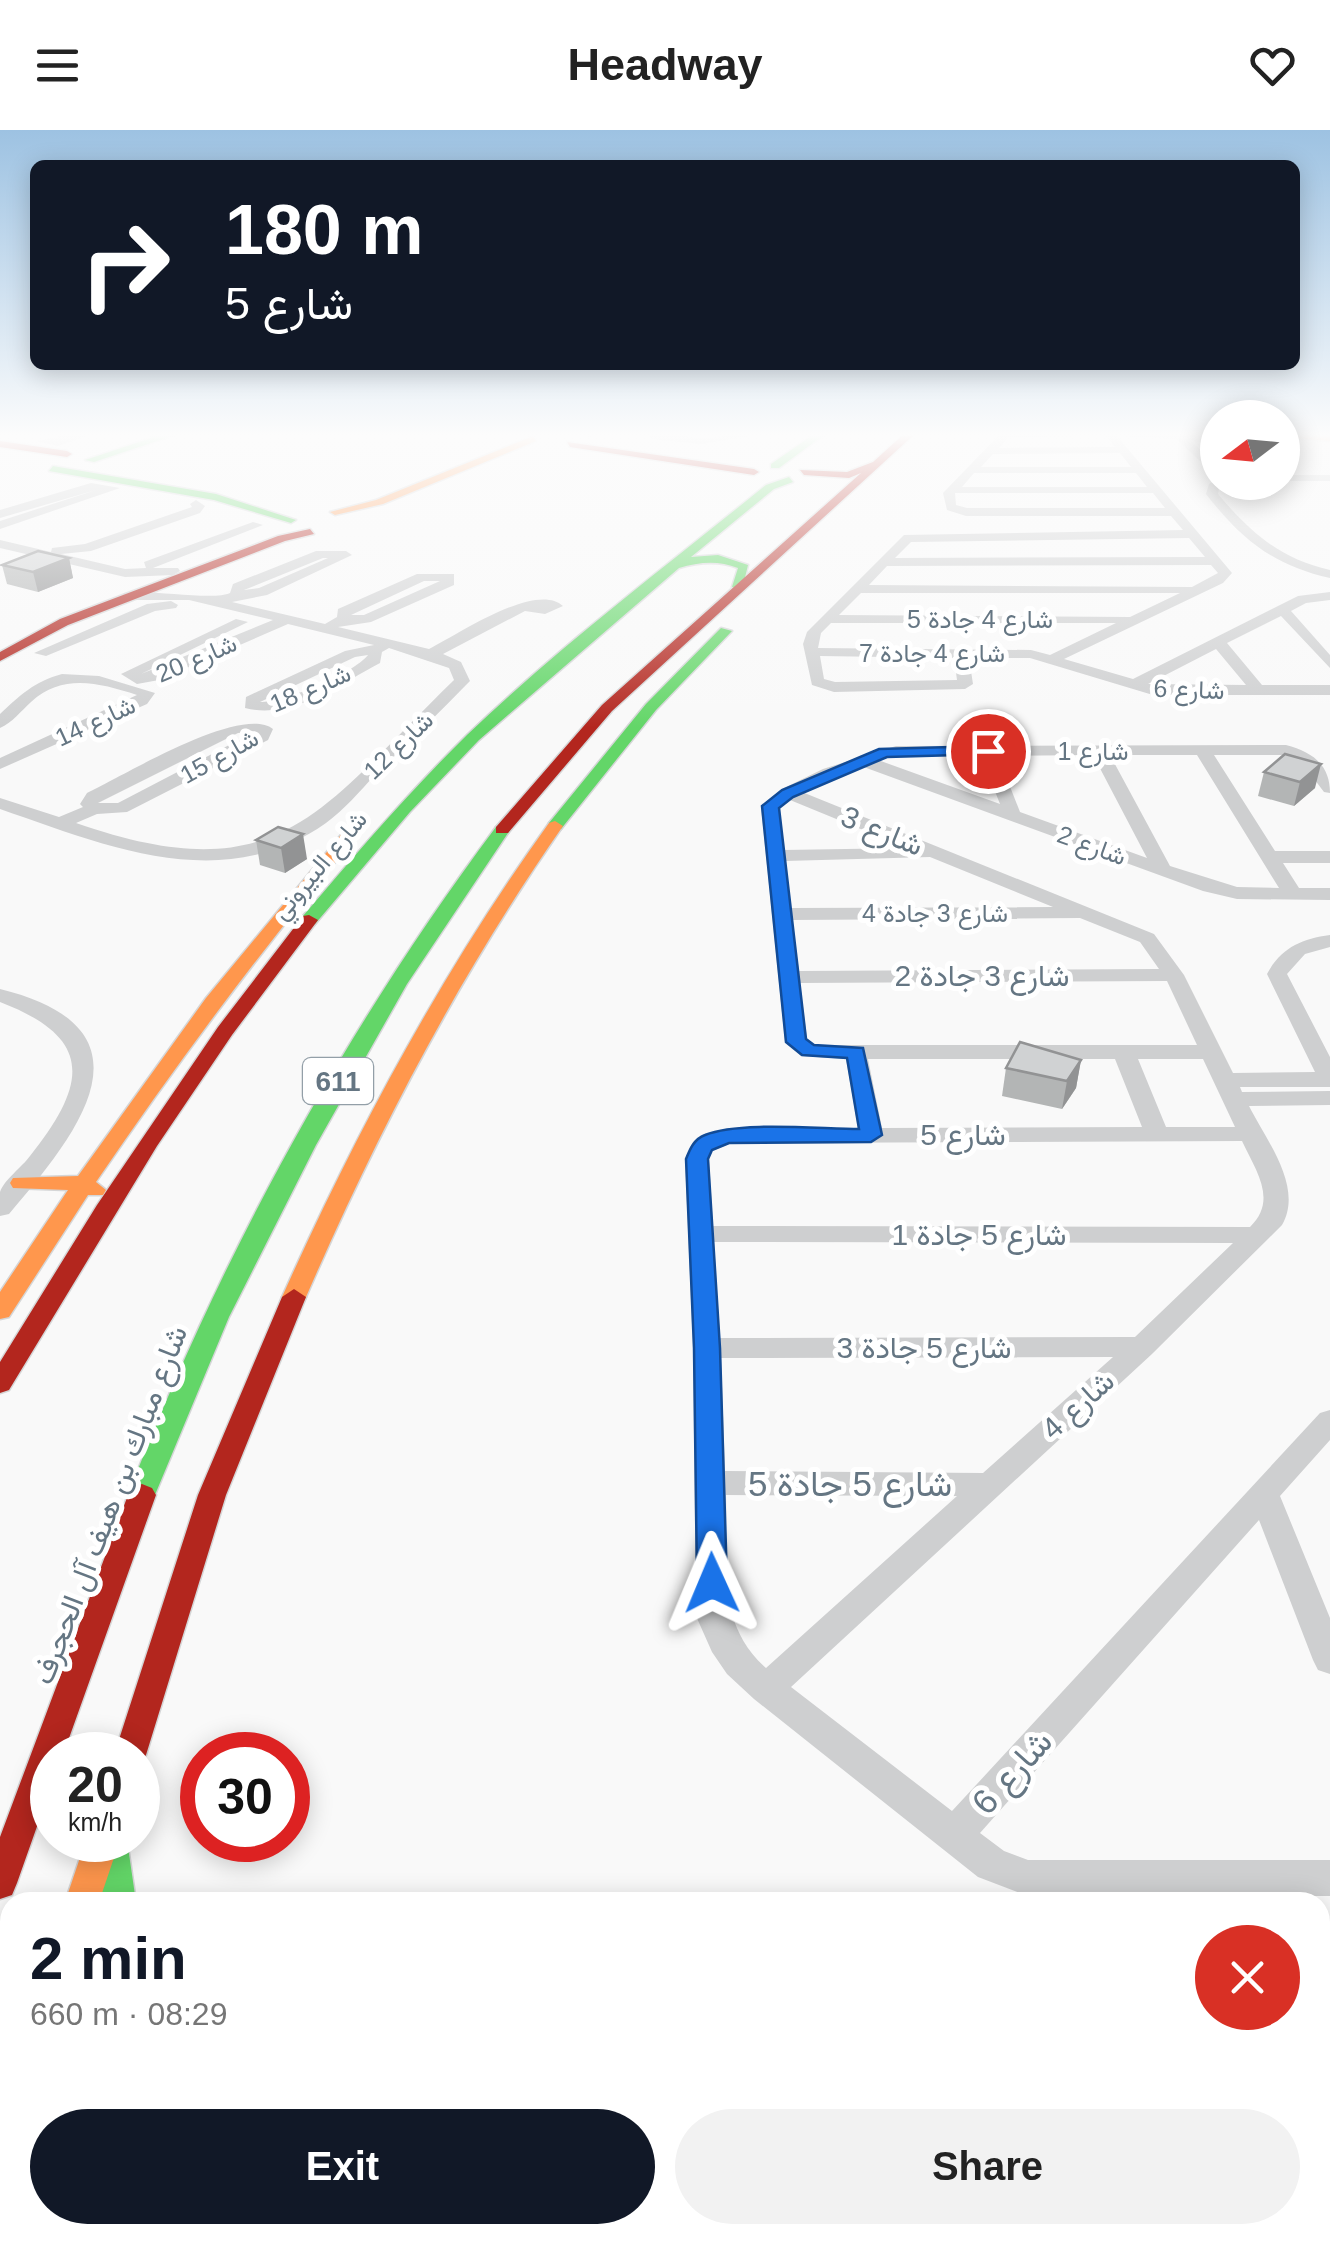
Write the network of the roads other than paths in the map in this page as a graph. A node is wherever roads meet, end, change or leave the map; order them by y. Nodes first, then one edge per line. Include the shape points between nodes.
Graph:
1 (100, 531) edge
2 (133, 531) edge
3 (247, 531) edge
4 (287, 531) edge
5 (701, 531) edge
6 (717, 531) edge
7 (802, 531) edge
8 (827, 531) edge
9 (1047, 531) edge
10 (1208, 531) edge
11 (1219, 531) edge
12 (713, 534) junction
13 (788, 542) junction
14 (0, 544) edge
15 (64, 549) junction
16 (46, 555) junction
17 (1216, 561) junction
18 (884, 562) junction
19 (674, 565) junction
20 (1330, 574) edge
21 (178, 582) junction
22 (128, 586) junction
23 (738, 588) junction
24 (857, 589) junction
25 (1199, 589) junction
26 (239, 594) junction
27 (1330, 596) edge
28 (219, 603) junction
29 (524, 608) dead end
30 (1282, 610) junction
31 (345, 619) junction
32 (829, 619) junction
33 (285, 620) junction
34 (1131, 620) junction
35 (241, 622) junction
36 (266, 628) junction
37 (324, 628) junction
38 (574, 637) junction
39 (389, 644) junction
40 (1220, 644) junction
41 (15, 647) edge
42 (372, 652) junction
43 (812, 652) junction
44 (961, 653) junction
45 (432, 654) junction
46 (1053, 658) junction
47 (1330, 664) edge
48 (640, 678) junction
49 (1134, 685) junction
50 (668, 688) junction
51 (1259, 690) junction
52 (1330, 690) edge
53 (0, 723) edge
54 (988, 751) junction
55 (1099, 751) junction
56 (1207, 759) junction
57 (861, 760) junction
58 (0, 764) edge
59 (548, 773) junction
60 (1330, 788) edge
61 (788, 794) junction
62 (0, 804) edge
63 (94, 809) junction
64 (1013, 816) junction
65 (60, 823) junction
66 (550, 828) junction
67 (938, 853) junction
68 (774, 856) junction
69 (1269, 856) junction
70 (1330, 857) edge
71 (1164, 872) junction
72 (1292, 894) junction
73 (1330, 894) edge
74 (1088, 913) junction
75 (781, 914) junction
76 (1330, 941) edge
77 (1174, 975) junction
78 (790, 977) junction
79 (0, 995) edge
80 (23, 1004) junction
81 (0, 1017) edge
82 (856, 1052) junction
83 (1124, 1052) junction
84 (1208, 1052) junction
85 (1330, 1080) edge
86 (1228, 1089) junction
87 (1330, 1098) edge
88 (1157, 1134) junction
89 (1249, 1134) junction
90 (871, 1135) junction
91 (20, 1183) junction
92 (81, 1183) junction
93 (120, 1185) junction
94 (68, 1205) junction
95 (0, 1208) edge
96 (104, 1210) junction
97 (700, 1234) junction
98 (1258, 1235) junction
99 (0, 1311) edge
100 (1142, 1347) junction
101 (707, 1348) junction
102 (0, 1384) edge
103 (1330, 1422) edge
104 (710, 1484) junction
105 (990, 1485) junction
106 (1264, 1494) junction
107 (1330, 1660) edge
108 (766, 1689) junction
109 (69, 1692) junction
110 (137, 1732) edge
111 (0, 1831) edge
112 (954, 1835) junction
113 (96, 1862) edge
114 (113, 1862) edge
115 (1330, 1878) edge
116 (0, 1883) edge
117 (85, 1892) edge
118 (118, 1892) edge

1 - 15 street via 66,542
2 - 15 street
3 - 22 street
4 - 21 street
5 - 38 street, شارع البيروني
6 - 12 street, شارع البيروني
7 - 13 street, شارع مبارك بن هيف آل الحجرف / 611
8 - 50 street, شارع مبارك بن هيف آل الحجرف / 611
9 - 18 street via 917,536
10 - 17 street
11 - 20 street via 1279,561
12 - 13 street via 716,547 741,553
12 - 19 street, شارع البيروني
13 - 23 street, شارع مبارك بن هيف آل الحجرف / 611
14 - 16 street
15 - 16 street
16 - 22 street
17 - 18 street
17 - 25 street via 1225,574
18 - 24 street
19 - 23 street via 733,560 744,566
19 - 38 street, شارع البيروني
21 - 22 street
21 - 28 street
22 - 41 street
23 - 48 street, شارع مبارك بن هيف آل الحجرف / 611
24 - 25 street
24 - 32 street
25 - 34 street
26 - 26 street via 262,592 346,555 321,554 238,587
26 - 28 street
27 - 30 street
28 - 33 street
29 - 45 street
30 - 40 street
30 - 47 street
31 - 31 street via 366,619 449,578 422,577 342,612
31 - 37 street
32 - 34 street, شارع 4 جادة 5
32 - 43 street via 814,632
33 - 36 street, شارع 20
33 - 37 street
34 - 46 street
35 - 36 street, شارع 20
35 - 36 street, شارع 20 via 129,674 154,677
35 - 41 street, شارع 20 via 162,605
37 - 39 street
38 - 92 street, شارع البيروني via 525,665 388,793 294,896
38 - 93 street, شارع البيروني via 350,869 222,1033
39 - 42 street, شارع 18
39 - 45 street
40 - 49 street
40 - 51 street
42 - 42 street, شارع 18 via 350,654 251,705 279,707 375,660
43 - 44 street, شارع 4 جادة 7
43 - 44 street via 817,682 834,687 966,684
44 - 46 street, شارع 4 جادة 7
45 - 65 street, شارع 12 via 462,672 455,690 323,817 286,841 175,858
46 - 49 street, شارع 6
48 - 50 street via 638,686 646,690
48 - 59 street, شارع مبارك بن هيف آل الحجرف / 611
49 - 51 street, شارع 6
50 - 66 street, شارع مبارك بن هيف آل الحجرف / 611
51 - 52 street, شارع 6
53 - 58 street, شارع 14 via 58,680 148,694
54 - 55 street, شارع 1
54 - 57 street, شارع 1 via 896,751
54 - 64 street
55 - 56 street, شارع 1
55 - 71 street
56 - 60 street, شارع 1 via 1312,765
56 - 69 street
57 - 61 street, شارع 1
57 - 64 street, شارع 2
59 - 66 street via 577,775
59 - 109 street, شارع مبارك بن هيف آل الحجرف / 611 via 457,889 380,1006 240,1264 170,1418
61 - 67 street, شارع 3
61 - 68 street via 770,806
62 - 65 street, شارع 12
63 - 63 street, شارع 15 via 121,808 266,730 234,729 94,797
63 - 65 street, شارع 15
64 - 71 street, شارع 2
66 - 110 street, شارع مبارك بن هيف آل الحجرف / 611 via 427,1020 302,1278 212,1493
67 - 68 street
67 - 74 street, شارع 3
68 - 75 street
69 - 70 street
69 - 72 street
71 - 72 street, شارع 2 via 1225,891
72 - 73 street, شارع 2
74 - 75 street, شارع 3 جادة 4
74 - 77 street, شارع 3 via 1147,938
75 - 78 street
76 - 85 street via 1295,951 1277,974
77 - 78 street, شارع 3 جادة 2
77 - 84 street, شارع 3
78 - 82 street via 796,1042 809,1051
79 - 80 street
80 - 81 street
80 - 91 street via 69,1030 86,1070 82,1094
82 - 83 street
82 - 90 street
83 - 84 street
83 - 88 street
84 - 86 street, شارع 3
85 - 86 street
86 - 87 street
86 - 89 street, شارع 4
88 - 89 street, شارع 5
88 - 90 street, شارع 5
89 - 98 street, شارع 4 via 1278,1201 1273,1220
90 - 97 street, شارع 5 via 711,1140 697,1159
91 - 92 street
91 - 95 street
92 - 93 street via 95,1190
92 - 94 street, شارع البيروني
93 - 96 street, شارع البيروني
94 - 96 street via 90,1202
94 - 99 street, شارع البيروني
96 - 102 street, شارع البيروني
97 - 98 street, شارع 5 جادة 1
97 - 101 street, شارع 5
98 - 100 street, شارع 4
100 - 101 street, شارع 5 جادة 3
100 - 105 street, شارع 4
101 - 104 street, شارع 5
103 - 106 street, شارع 6
104 - 105 street, شارع 5 جادة 5
104 - 108 street, شارع 5 via 712,1616 734,1660
105 - 108 street, شارع 4
106 - 107 street
106 - 112 street, شارع 6
108 - 112 street, شارع 5
109 - 111 street
109 - 116 street, شارع مبارك بن هيف آل الحجرف / 611
112 - 115 street, شارع 6 via 991,1864 1028,1878
113 - 117 street
114 - 118 street

